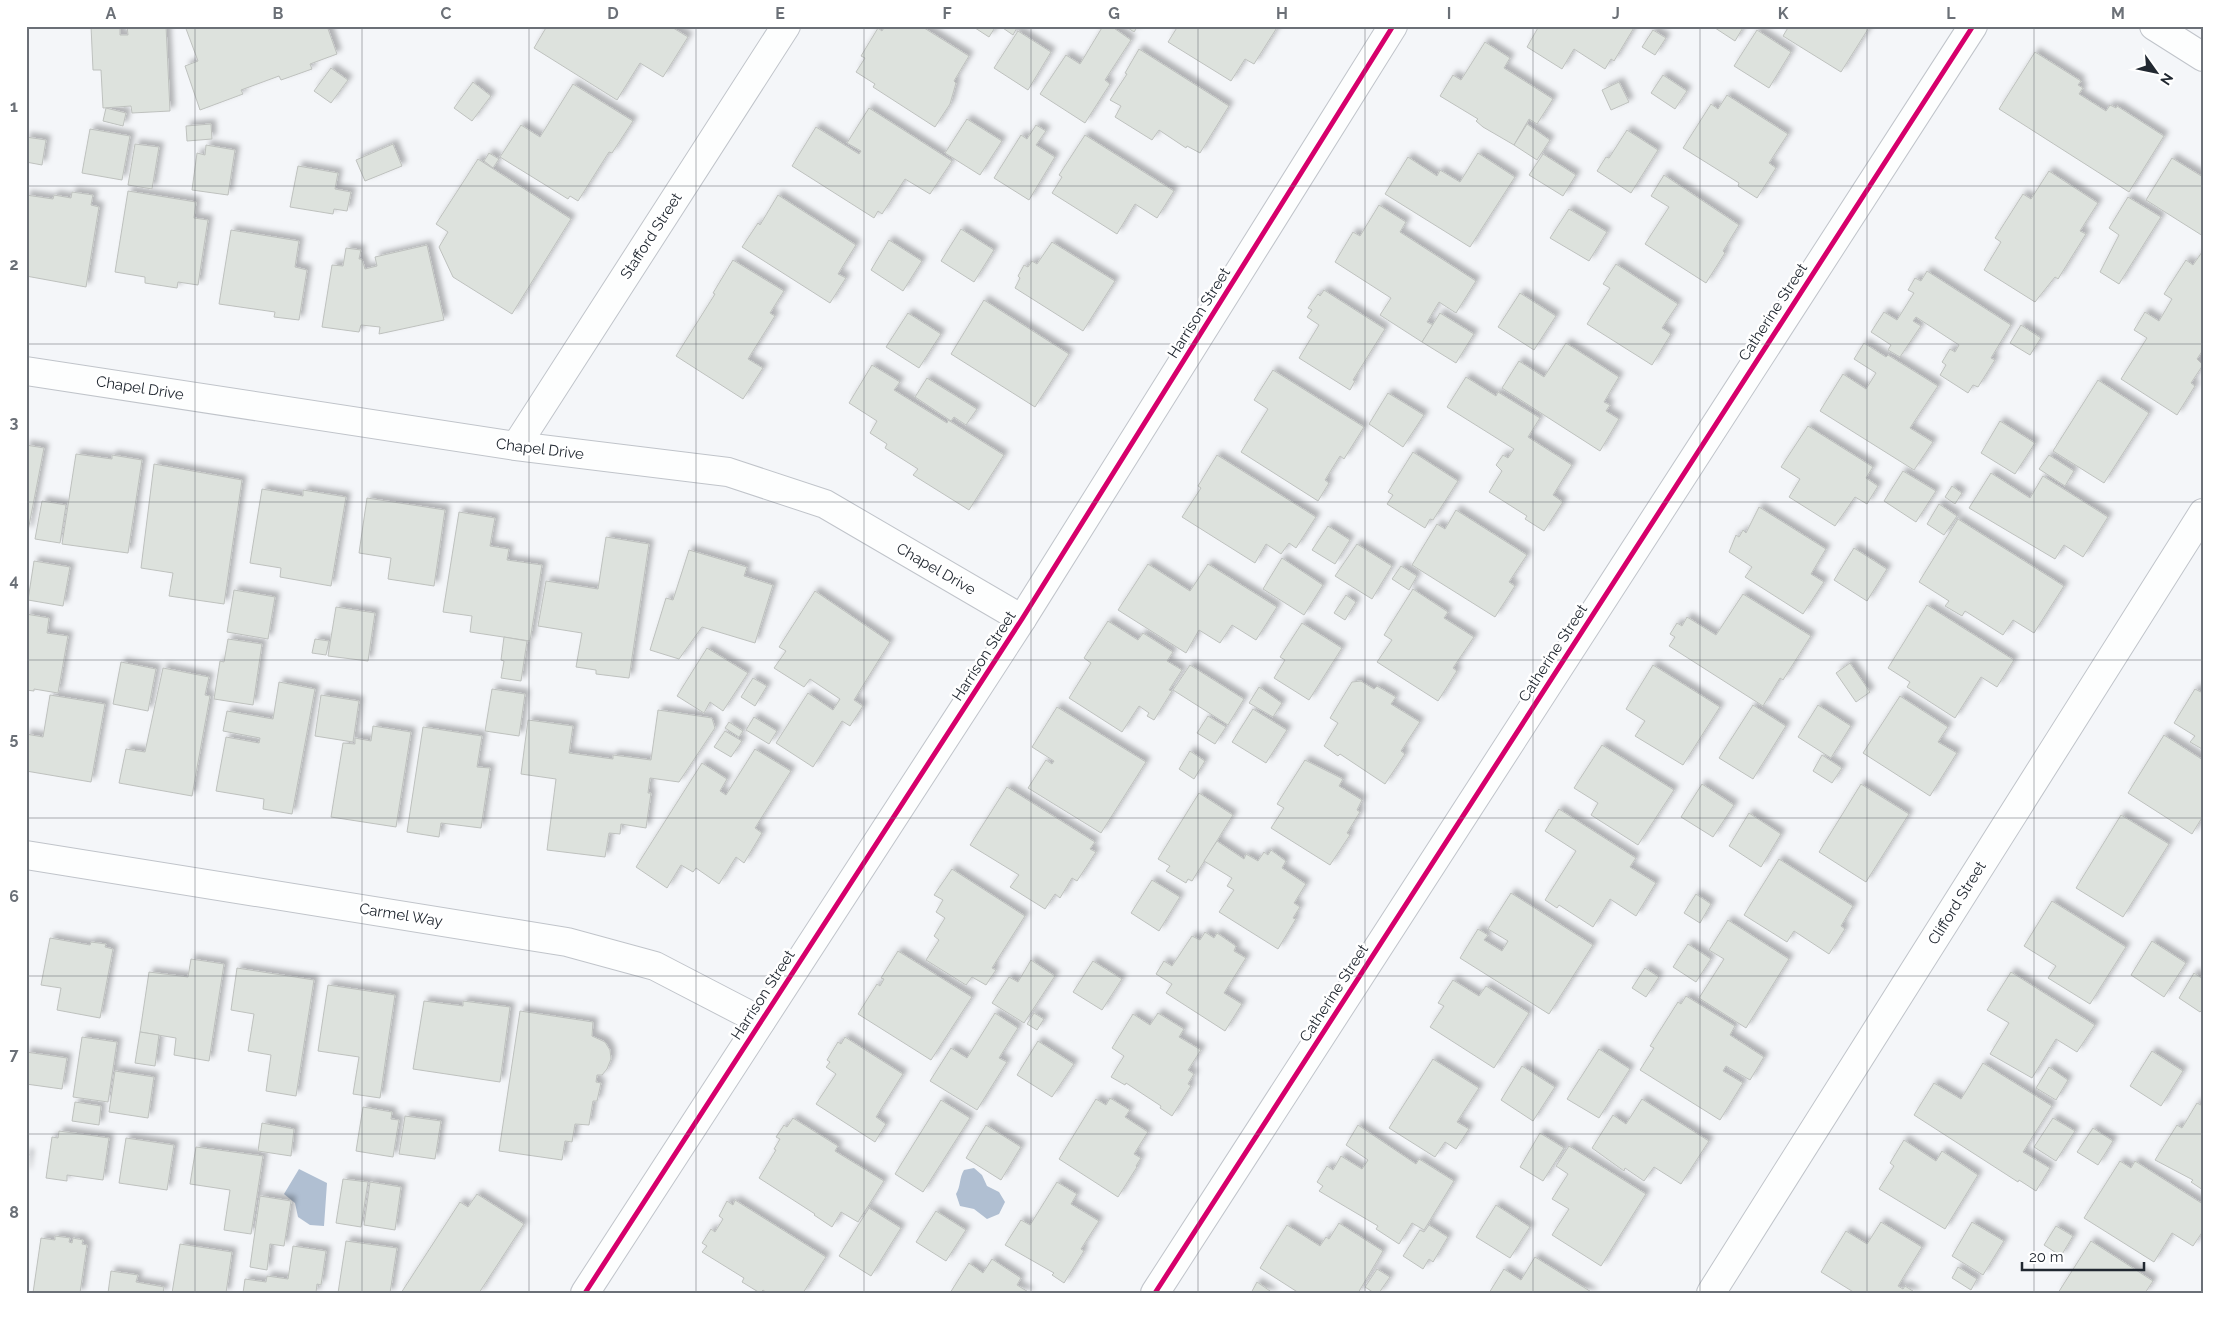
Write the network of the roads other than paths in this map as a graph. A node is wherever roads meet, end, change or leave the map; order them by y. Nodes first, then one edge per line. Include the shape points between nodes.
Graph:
1 (786, 26) edge
2 (1393, 26) edge
3 (1972, 26) edge
4 (2154, 26) edge
5 (2203, 57) edge
6 (26, 371) edge
7 (516, 446) junction
8 (2203, 513) edge
9 (1022, 619) junction
10 (26, 855) edge
11 (761, 1021) junction
12 (586, 1293) edge
13 (1155, 1293) edge
14 (1710, 1293) edge

1 - 7 street, Stafford Street
2 - 9 street, Harrison Street
3 - 13 street, Catherine Street
4 - 5 street
6 - 7 street, Chapel Drive
7 - 9 street, Chapel Drive via 728,472 825,504
8 - 14 street, Clifford Street
9 - 11 street, Harrison Street
10 - 11 street, Carmel Way via 567,942 655,966
11 - 12 street, Harrison Street

